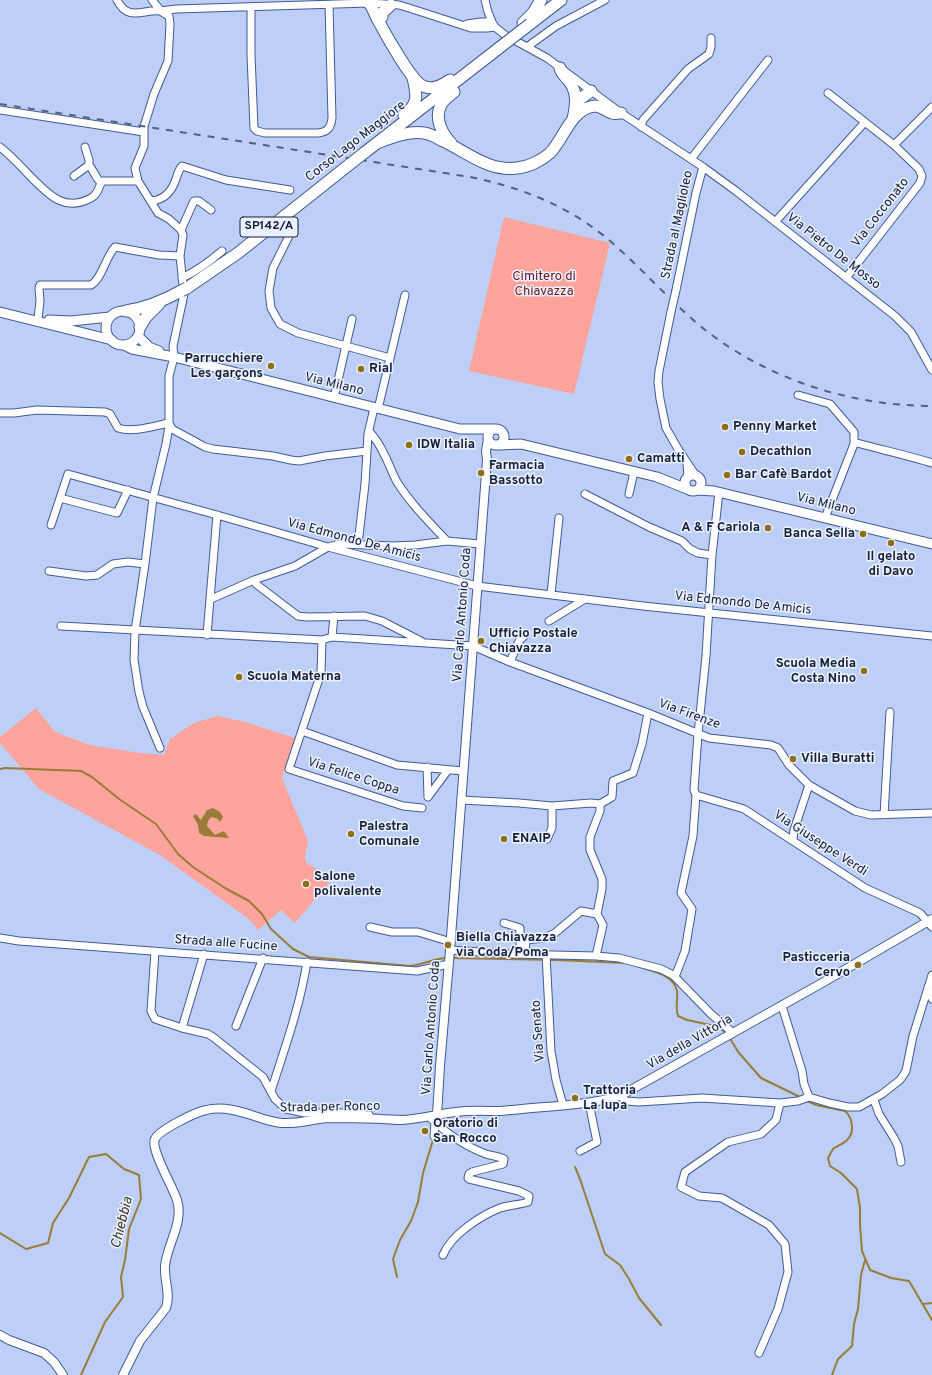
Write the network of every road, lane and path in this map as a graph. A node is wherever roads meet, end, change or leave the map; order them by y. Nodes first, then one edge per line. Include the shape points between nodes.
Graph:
1 (117, 0) edge
2 (152, 0) edge
3 (541, 0) edge
4 (606, 0) edge
5 (561, 2) edge
6 (486, 3) edge
7 (329, 5) junction
8 (391, 5) joint
9 (251, 7) junction
10 (375, 8) junction
11 (161, 11) junction
12 (477, 23) junction
13 (464, 24) junction
14 (494, 24) junction
15 (526, 24) junction
16 (711, 38) dead end
17 (527, 47) junction
18 (768, 60) dead end
19 (560, 68) junction
20 (468, 72) junction
21 (413, 78) junction
22 (591, 91) junction
23 (828, 93) dead end
24 (581, 106) junction
25 (932, 107) edge
26 (0, 110) edge
27 (620, 113) junction
28 (865, 122) junction
29 (641, 127) junction
30 (144, 132) junction
31 (381, 140) junction
32 (894, 145) junction
33 (455, 146) junction
34 (0, 147) edge
35 (85, 147) dead end
36 (691, 159) junction
37 (89, 165) junction
38 (703, 167) junction
39 (74, 176) dead end
40 (138, 181) junction
41 (101, 183) junction
42 (290, 190) dead end
43 (151, 201) junction
44 (211, 210) dead end
45 (775, 222) junction
46 (294, 226) dead end
47 (181, 230) junction
48 (222, 251) dead end
49 (180, 256) junction
50 (846, 278) junction
51 (184, 286) junction
52 (405, 294) dead end
53 (164, 300) junction
54 (126, 311) junction
55 (0, 312) edge
56 (110, 317) junction
57 (26, 318) junction
58 (38, 319) junction
59 (352, 319) dead end
60 (139, 332) junction
61 (112, 340) junction
62 (124, 345) junction
63 (345, 346) junction
64 (171, 357) junction
65 (929, 357) edge
66 (390, 358) junction
67 (932, 370) edge
68 (798, 395) dead end
69 (334, 398) junction
70 (376, 409) junction
71 (0, 413) edge
72 (169, 423) junction
73 (369, 431) junction
74 (505, 434) junction
75 (490, 435) junction
76 (518, 444) junction
77 (854, 444) junction
78 (498, 445) junction
79 (367, 451) junction
80 (487, 460) junction
81 (932, 464) edge
82 (634, 472) junction
83 (692, 482) junction
84 (128, 490) junction
85 (717, 492) junction
86 (584, 494) dead end
87 (629, 494) dead end
88 (60, 498) junction
89 (153, 498) junction
90 (217, 515) junction
91 (559, 518) dead end
92 (825, 518) junction
93 (51, 525) dead end
94 (447, 541) junction
95 (358, 544) junction
96 (480, 544) junction
97 (932, 544) edge
98 (328, 547) junction
99 (712, 555) junction
100 (145, 564) junction
101 (49, 571) dead end
102 (254, 580) junction
103 (477, 586) junction
104 (551, 594) junction
105 (211, 599) junction
106 (585, 599) junction
107 (709, 612) junction
108 (334, 616) junction
109 (549, 622) dead end
110 (61, 626) dead end
111 (135, 631) junction
112 (207, 635) junction
113 (524, 636) dead end
114 (932, 636) edge
115 (332, 637) junction
116 (322, 640) junction
117 (425, 643) junction
118 (473, 646) junction
119 (510, 662) junction
120 (890, 712) dead end
121 (648, 713) junction
122 (302, 731) junction
123 (698, 734) junction
124 (160, 748) dead end
125 (427, 767) junction
126 (448, 770) junction
127 (463, 771) junction
128 (809, 785) junction
129 (696, 795) junction
130 (461, 800) junction
131 (600, 804) junction
132 (552, 806) junction
133 (422, 808) dead end
134 (932, 813) edge
135 (884, 815) junction
136 (547, 838) dead end
137 (793, 840) junction
138 (597, 914) junction
139 (930, 922) edge
140 (504, 923) dead end
141 (370, 928) dead end
142 (0, 938) edge
143 (451, 946) junction
144 (155, 951) junction
145 (204, 954) junction
146 (523, 954) junction
147 (546, 954) junction
148 (596, 956) junction
149 (263, 958) junction
150 (307, 962) junction
151 (449, 964) junction
152 (932, 975) edge
153 (675, 977) junction
154 (928, 987) junction
155 (932, 999) edge
156 (782, 1006) junction
157 (236, 1026) dead end
158 (182, 1028) junction
159 (728, 1035) junction
160 (271, 1091) junction
161 (620, 1096) junction
162 (809, 1097) junction
163 (874, 1100) junction
164 (589, 1103) junction
165 (780, 1103) junction
166 (563, 1105) junction
167 (434, 1118) junction
168 (386, 1119) junction
169 (434, 1136) dead end
170 (580, 1151) dead end
171 (901, 1162) dead end
172 (443, 1255) dead end
173 (0, 1335) edge
174 (759, 1353) dead end
175 (63, 1375) edge
176 (123, 1375) edge

1 - 11 street via 126,11 135,14
2 - 11 street
3 - 15 highway
4 - 17 street via 556,26
5 - 15 highway, Corso Lago Maggiore / SP142/A
6 - 12 street via 483,16
6 - 14 street
7 - 9 street
7 - 9 street via 332,118 328,130 318,133 265,133 254,128
7 - 10 street
8 - 10 highway via 382,13
8 - 13 street
9 - 11 street
10 - 21 highway via 384,32
11 - 30 street via 169,16 168,61 154,94
12 - 13 street
12 - 14 street
13 - 14 street via 478,28
14 - 17 street, Strada al Maglioleo via 505,35
15 - 20 highway, Corso Lago Maggiore / SP142/A, bridge
16 - 29 street via 709,54 688,69 643,120
17 - 19 street, Strada al Maglioleo
18 - 36 street
19 - 22 street, Strada al Maglioleo
19 - 24 highway via 561,74 568,80
20 - 21 highway via 452,78 440,87 431,88 421,85
20 - 31 highway, Corso Lago Maggiore / SP142/A
20 - 33 highway via 462,85 440,105 438,113 440,126 446,138
21 - 31 highway via 416,94 414,105 389,127
22 - 24 highway via 580,99
22 - 27 street, Strada al Maglioleo
23 - 28 street, Via Cocconato
24 - 27 highway via 596,106 612,113
24 - 33 highway via 550,153 525,167 495,168
25 - 32 street
26 - 30 street
27 - 29 street, Strada al Maglioleo
28 - 32 street, Via Cocconato
28 - 45 street
29 - 36 street, Strada al Maglioleo
30 - 40 street via 144,146 135,168
31 - 33 highway via 413,132 427,133
31 - 51 highway, Corso Lago Maggiore / SP142/A, bridge via 238,253
32 - 50 street, Via Cocconato via 919,169 922,176 920,183
34 - 41 street via 45,192 60,201 84,201 98,192
35 - 37 street
36 - 38 street, Strada al Maglioleo
37 - 39 street
37 - 41 street
38 - 45 street, Via Pietro De Mosso
38 - 83 street, Strada al Maglioleo, bridge via 659,371 659,393 666,428 687,463
40 - 41 street
40 - 43 street
42 - 43 street via 226,180 182,166 173,189 163,198
43 - 47 street via 158,213
44 - 47 street via 199,201 194,201
45 - 50 street, Via Pietro De Mosso
46 - 63 street via 273,268 269,292 271,308 280,324 298,333
47 - 49 street via 183,239
48 - 51 street via 192,273
49 - 51 street
49 - 58 street via 115,248 96,282 91,285 40,285
50 - 65 street, Via Pietro De Mosso via 904,323
51 - 53 highway, Corso Lago Maggiore / SP142/A
51 - 64 street via 184,301
52 - 66 street
53 - 54 highway, Corso Lago Maggiore / SP142/A
53 - 60 highway, Corso Lago Maggiore / SP142/A via 146,317
54 - 56 main road via 117,312
54 - 60 main road via 136,316 139,321
55 - 57 main road
56 - 58 main road via 71,321
56 - 61 main road via 106,327
57 - 58 main road
57 - 61 main road
59 - 63 street
60 - 62 main road via 132,342
60 - 64 main road, Via Milano via 149,347
61 - 62 main road
62 - 64 main road, Via Milano
63 - 66 street
63 - 69 street
64 - 69 main road, Via Milano
64 - 72 street
65 - 67 street, Via Pietro De Mosso
66 - 70 street
68 - 77 street via 830,404 854,432
69 - 70 main road, Via Milano
70 - 73 street
70 - 75 main road, Via Milano
71 - 72 street via 37,410 99,411 110,414 118,428 125,430
72 - 79 street via 172,429 213,449 291,460
72 - 89 street
73 - 79 street
73 - 94 street via 380,446 406,496
74 - 75 main road, Via Milano via 502,430
74 - 76 main road, Via Milano
74 - 78 main road via 504,441
75 - 78 main road via 492,444
75 - 80 street, Via Carlo Antonio Coda via 486,451
76 - 78 main road, Via Milano
76 - 82 main road, Via Milano
77 - 81 street via 905,454
77 - 92 street
78 - 80 street, Via Carlo Antonio Coda via 491,450
79 - 95 street
80 - 96 street, Via Carlo Antonio Coda
82 - 83 main road, Via Milano
82 - 87 street
83 - 85 main road, Via Milano
84 - 88 street via 117,513
84 - 88 street, Via Edmondo De Amicis via 68,474
84 - 89 street, Via Edmondo De Amicis
85 - 92 main road, Via Milano
85 - 99 street
86 - 99 street via 682,541 698,553
88 - 93 street
89 - 90 street, Via Edmondo De Amicis
89 - 100 street
90 - 98 street, Via Edmondo De Amicis
90 - 105 street
91 - 104 street
92 - 97 main road, Via Milano
94 - 95 street via 394,546
94 - 96 street
95 - 98 street
96 - 103 street, Via Carlo Antonio Coda
98 - 102 street via 295,566
98 - 103 street, Via Edmondo De Amicis
99 - 107 street
100 - 101 street via 114,564 97,575 86,576
100 - 111 street
102 - 105 street
102 - 108 street via 298,616
103 - 104 street, Via Edmondo De Amicis
103 - 118 street, Via Carlo Antonio Coda
104 - 106 street, Via Edmondo De Amicis
105 - 112 street
106 - 107 street, Via Edmondo De Amicis
106 - 109 street
107 - 114 street, Via Edmondo De Amicis
107 - 123 street
108 - 115 street
108 - 117 street via 365,616 382,621
110 - 111 street
111 - 112 street
111 - 124 street via 134,660 139,692
112 - 116 street
113 - 119 street via 519,641
115 - 116 street
115 - 117 street
116 - 122 street, Via Felice Coppa via 321,673
117 - 118 street
118 - 119 street, Via Firenze
118 - 127 street, Via Carlo Antonio Coda
119 - 121 street, Via Firenze
120 - 135 street
121 - 123 street, Via Firenze
121 - 131 street via 633,773 613,781 612,797
122 - 125 street via 397,765
122 - 133 street, Via Felice Coppa via 289,769 403,806
123 - 128 street, Via Firenze via 716,740 771,745 778,748 789,765
123 - 129 street via 694,790
125 - 126 street
125 - 126 street via 428,797
126 - 127 street
127 - 130 street, Via Carlo Antonio Coda
128 - 135 street, Via Firenze via 855,811
128 - 137 street
129 - 137 street, Via Giuseppe Verdi via 744,809
129 - 153 street via 693,836 681,893 692,909 685,951
130 - 132 street
130 - 143 street, Via Carlo Antonio Coda
131 - 132 street
131 - 138 street via 600,811 590,837 590,850 602,879
132 - 136 street via 552,828
134 - 135 street, Via Firenze
137 - 139 street, Via Giuseppe Verdi via 865,888 920,913
138 - 146 street via 581,911 555,933 544,938 526,940
138 - 148 street via 603,925
139 - 156 street, Via della Vittoria
140 - 146 street via 520,928
141 - 143 street via 392,932 418,932
142 - 144 street, Strada alle Fucine
143 - 146 street
143 - 151 street, Via Carlo Antonio Coda
144 - 145 street, Strada alle Fucine
144 - 158 street via 151,1011 155,1019
145 - 149 street, Strada alle Fucine
145 - 158 street
146 - 147 street
147 - 148 street
147 - 166 street, Via Senato via 551,1051
148 - 153 street via 619,958 654,967
149 - 150 street, Strada alle Fucine
149 - 157 street
150 - 151 street, Strada alle Fucine via 417,970
150 - 160 street via 298,1006
151 - 167 street, Via Carlo Antonio Coda
152 - 154 street
153 - 159 street via 712,1014
154 - 155 street
154 - 163 street via 906,1071 900,1080
156 - 159 street, Via della Vittoria
156 - 162 street
158 - 160 street via 213,1037 263,1077
159 - 161 street, Via della Vittoria
160 - 168 street via 275,1099 286,1109 305,1114 364,1114
161 - 164 street, Via della Vittoria
161 - 165 street via 626,1100 639,1102 702,1098
162 - 163 street via 848,1107 860,1107
162 - 165 street
163 - 171 street via 879,1114 898,1146
164 - 166 street, Via della Vittoria
164 - 170 street via 597,1142
165 - 174 street via 776,1120 761,1134 728,1142 685,1172 681,1187 699,1196 722,1198 770,1225 785,1244 788,1272 778,1309
166 - 167 street, Via della Vittoria via 456,1112
167 - 168 street, Strada per Ronco
167 - 169 street
167 - 172 street via 460,1142 504,1159 503,1164 472,1172 469,1179 519,1190 529,1196 528,1202 502,1208 470,1226 447,1247
168 - 176 street, Strada per Ronco via 320,1119 281,1124 220,1108 194,1114 157,1136 155,1148 180,1208 165,1265 168,1302 140,1340
173 - 175 street via 44,1353

